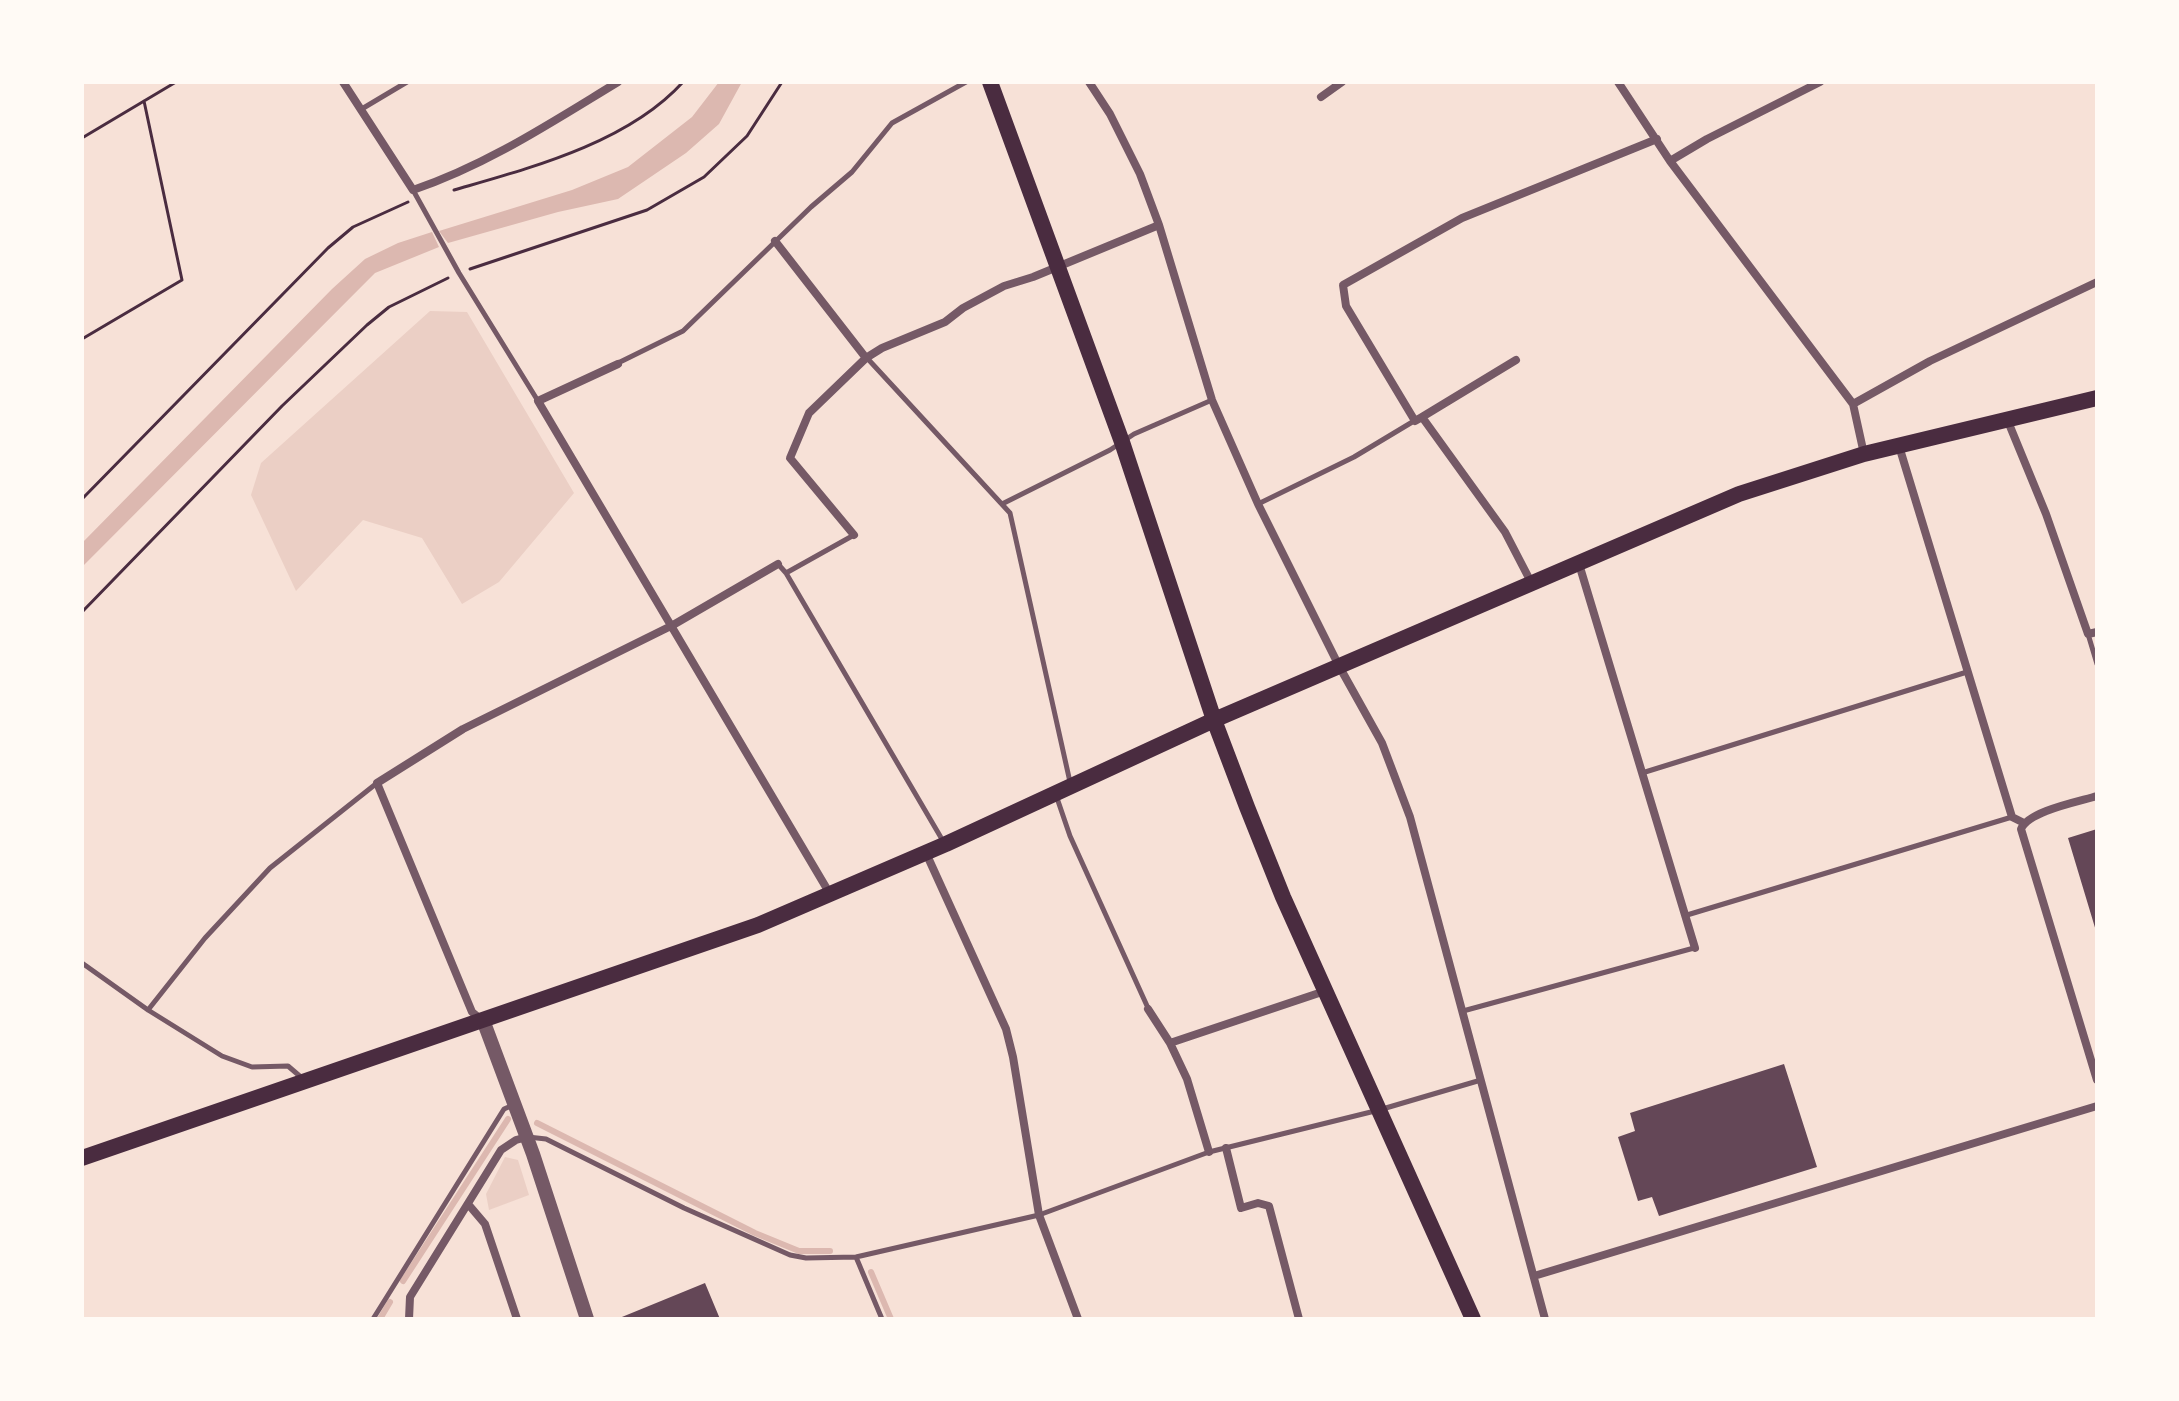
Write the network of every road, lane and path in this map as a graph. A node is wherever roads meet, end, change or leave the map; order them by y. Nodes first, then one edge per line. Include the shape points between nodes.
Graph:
1 (176, 82) edge
2 (343, 82) edge
3 (407, 82) edge
4 (618, 82) edge
5 (683, 82) edge
6 (782, 82) edge
7 (966, 82) edge
8 (990, 82) edge
9 (1089, 82) edge
10 (1342, 82) edge
11 (1618, 82) edge
12 (1820, 82) edge
13 (1321, 97) dead end
14 (144, 101) junction
15 (360, 110) junction
16 (82, 138) edge
17 (1657, 139) junction
18 (1670, 161) junction
19 (449, 192) dead end
20 (415, 194) junction
21 (1159, 225) junction
22 (775, 241) junction
23 (1060, 267) junction
24 (459, 273) junction
25 (2097, 282) edge
26 (82, 339) edge
27 (866, 358) junction
28 (1516, 360) dead end
29 (618, 364) joint
30 (2097, 398) edge
31 (1212, 400) junction
32 (538, 401) junction
33 (1853, 404) junction
34 (1419, 419) junction
35 (2007, 419) junction
36 (1122, 442) junction
37 (1899, 446) junction
38 (1864, 454) junction
39 (82, 499) edge
40 (1002, 504) junction
41 (1258, 504) junction
42 (854, 535) joint
43 (1579, 563) junction
44 (778, 564) joint
45 (786, 573) junction
46 (1532, 584) junction
47 (82, 612) edge
48 (673, 625) junction
49 (2093, 633) edge
50 (2097, 664) edge
51 (1339, 666) junction
52 (1968, 672) junction
53 (1214, 720) junction
54 (1642, 773) junction
55 (377, 783) junction
56 (1063, 790) junction
57 (2097, 796) edge
58 (2012, 817) junction
59 (2024, 823) junction
60 (946, 844) junction
61 (926, 853) junction
62 (830, 895) junction
63 (1687, 915) junction
64 (1695, 948) joint
65 (82, 963) edge
66 (1326, 991) junction
67 (1148, 1009) joint
68 (148, 1010) junction
69 (1463, 1011) junction
70 (483, 1020) junction
71 (1170, 1043) junction
72 (1481, 1080) junction
73 (2097, 1080) edge
74 (308, 1082) junction
75 (515, 1104) junction
76 (2097, 1106) edge
77 (1379, 1110) junction
78 (527, 1137) junction
79 (1226, 1148) junction
80 (1209, 1152) junction
81 (82, 1158) edge
82 (468, 1204) junction
83 (1039, 1215) junction
84 (856, 1257) junction
85 (1534, 1276) junction
86 (373, 1319) edge
87 (409, 1319) edge
88 (517, 1319) edge
89 (587, 1319) edge
90 (882, 1319) edge
91 (1078, 1319) edge
92 (1299, 1319) edge
93 (1473, 1319) edge
94 (1545, 1319) edge

1 - 14 path
2 - 15 street
3 - 15 lane
4 - 20 street via 498,153
5 - 19 path via 600,141
6 - 24 path via 747,136 704,177 647,210
7 - 22 lane via 892,123 852,172
8 - 23 main road
9 - 21 street via 1127,146
10 - 13 street
11 - 17 street
12 - 18 street
14 - 16 path
14 - 26 path via 182,280
15 - 20 street
17 - 18 street
17 - 34 street via 1462,218 1343,285 1346,306
18 - 33 street
20 - 24 lane
20 - 39 path via 353,227 328,248
21 - 23 street
21 - 31 street
22 - 27 street
22 - 29 lane via 683,331
23 - 27 street via 988,294 945,322
23 - 36 main road
24 - 32 lane
24 - 47 path via 389,307 367,325
25 - 33 street via 1930,361
27 - 40 lane
27 - 42 street via 809,413 790,458
28 - 34 street
29 - 32 street
30 - 35 main road
31 - 36 lane
31 - 41 street
32 - 48 street
33 - 38 street
34 - 41 lane
34 - 46 street via 1505,532
35 - 37 main road
35 - 49 street
36 - 40 lane
36 - 53 main road
37 - 38 main road
37 - 52 street
38 - 43 main road via 1739,494
40 - 56 lane via 1010,513
41 - 51 street
42 - 45 lane
43 - 46 main road
43 - 54 street
44 - 45 lane
44 - 48 street
45 - 60 lane
46 - 51 main road
48 - 55 street via 463,729
48 - 62 street
49 - 50 lane
51 - 53 main road
51 - 69 street via 1397,777
52 - 54 lane
52 - 58 street
53 - 56 main road
53 - 66 main road
54 - 63 street
55 - 68 lane via 270,868
55 - 70 street via 472,1012
56 - 60 main road
56 - 67 lane via 1075,849
57 - 59 street
58 - 59 street
58 - 63 lane
59 - 73 street via 2021,829
60 - 61 main road
61 - 62 main road
61 - 83 street via 1006,1029
62 - 70 main road via 745,930
63 - 64 street
64 - 69 lane
65 - 68 lane
66 - 71 street
66 - 77 main road
67 - 71 street
68 - 74 lane via 222,1056 252,1067 288,1066
69 - 72 street
70 - 74 main road
70 - 75 street
71 - 80 street
72 - 77 lane
72 - 85 street
74 - 81 main road
75 - 78 street
75 - 86 lane via 504,1109
76 - 85 street
77 - 79 lane
77 - 93 main road
78 - 82 street via 501,1150
78 - 84 lane via 546,1139 790,1255
78 - 89 street
79 - 80 lane
79 - 92 street via 1241,1208 1269,1206
80 - 83 lane
82 - 87 street via 410,1297
82 - 88 street via 485,1224
83 - 84 lane
83 - 91 street
84 - 90 lane
85 - 94 street

